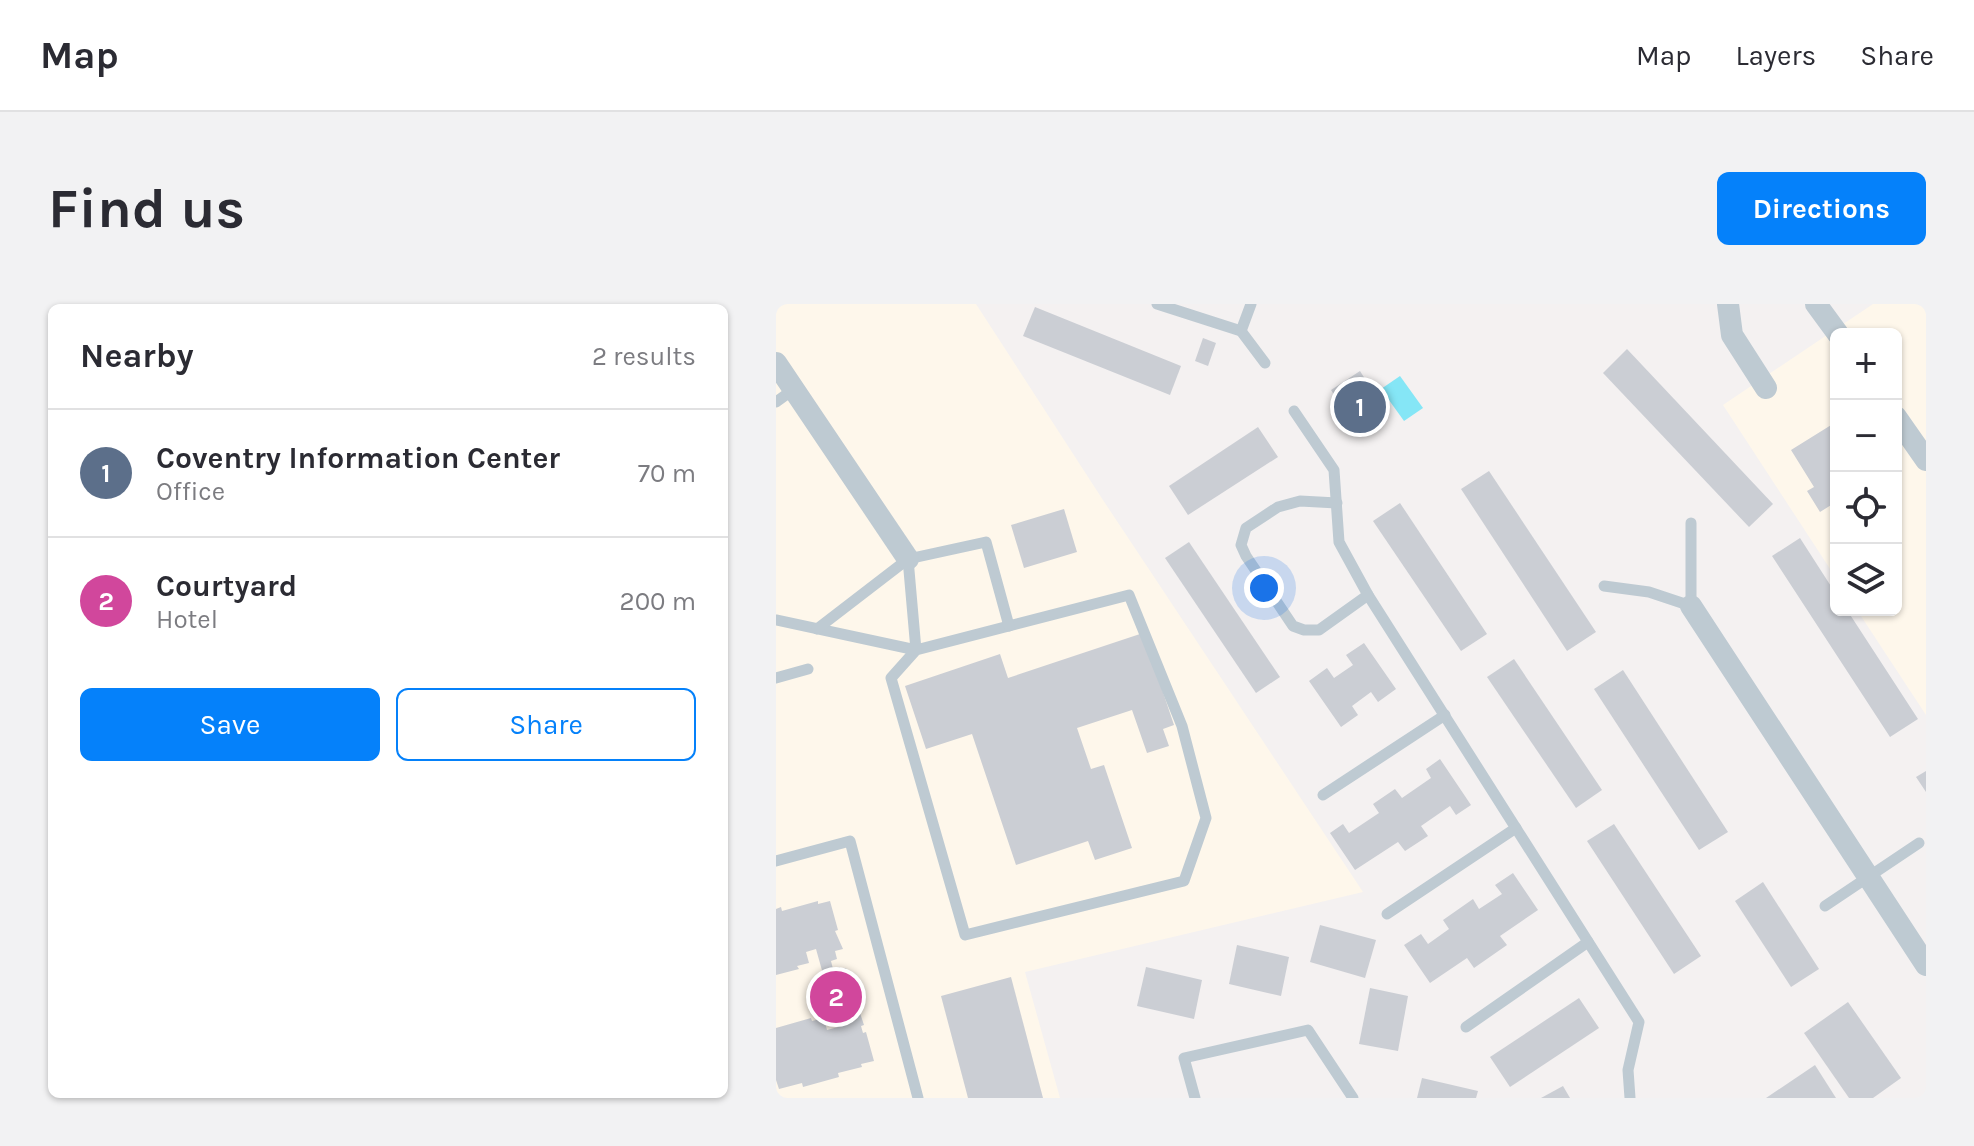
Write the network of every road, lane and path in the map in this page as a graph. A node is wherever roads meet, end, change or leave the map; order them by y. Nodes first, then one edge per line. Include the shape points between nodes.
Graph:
1 (1157, 304) edge
2 (1251, 304) edge
3 (1728, 304) edge
4 (1816, 304) edge
5 (1834, 328) edge
6 (1241, 331) junction
7 (776, 363) edge
8 (1265, 363) dead end
9 (1766, 388) dead end
10 (785, 396) edge
11 (1294, 411) dead end
12 (1902, 426) edge
13 (1926, 460) edge
14 (1337, 503) junction
15 (1691, 523) dead end
16 (908, 559) junction
17 (1604, 586) dead end
18 (1368, 595) junction
19 (1691, 606) junction
20 (776, 620) edge
21 (1009, 626) junction
22 (817, 629) junction
23 (916, 650) junction
24 (808, 669) dead end
25 (776, 678) edge
26 (1445, 715) junction
27 (1323, 795) dead end
28 (1516, 828) junction
29 (1919, 843) dead end
30 (776, 861) edge
31 (1868, 877) junction
32 (1825, 906) dead end
33 (1387, 914) dead end
34 (1588, 942) junction
35 (1926, 965) edge
36 (1466, 1027) dead end
37 (918, 1098) edge
38 (1195, 1098) edge
39 (1353, 1098) edge
40 (1630, 1098) edge

1 - 6 lane
2 - 6 lane
3 - 9 street via 1732,335
4 - 5 street
6 - 8 lane
7 - 10 street
10 - 16 street
11 - 14 lane via 1334,470
12 - 13 street
14 - 18 lane via 1339,542
14 - 18 lane via 1300,501 1278,507 1246,528 1241,545 1293,626 1319,630
15 - 19 lane
16 - 21 lane via 986,542
16 - 22 lane
16 - 23 lane
17 - 19 lane via 1649,592
18 - 26 lane
19 - 31 street
20 - 22 lane
21 - 23 lane
21 - 23 lane via 1129,595 1182,726 1206,818 1184,881 965,935 891,678
22 - 23 lane
24 - 25 lane
26 - 27 lane
26 - 28 lane
28 - 33 lane
28 - 34 lane
29 - 31 lane
30 - 37 lane via 850,841
31 - 32 lane
31 - 35 street
34 - 36 lane
34 - 40 lane via 1639,1022 1628,1070
38 - 39 lane via 1184,1058 1308,1030

